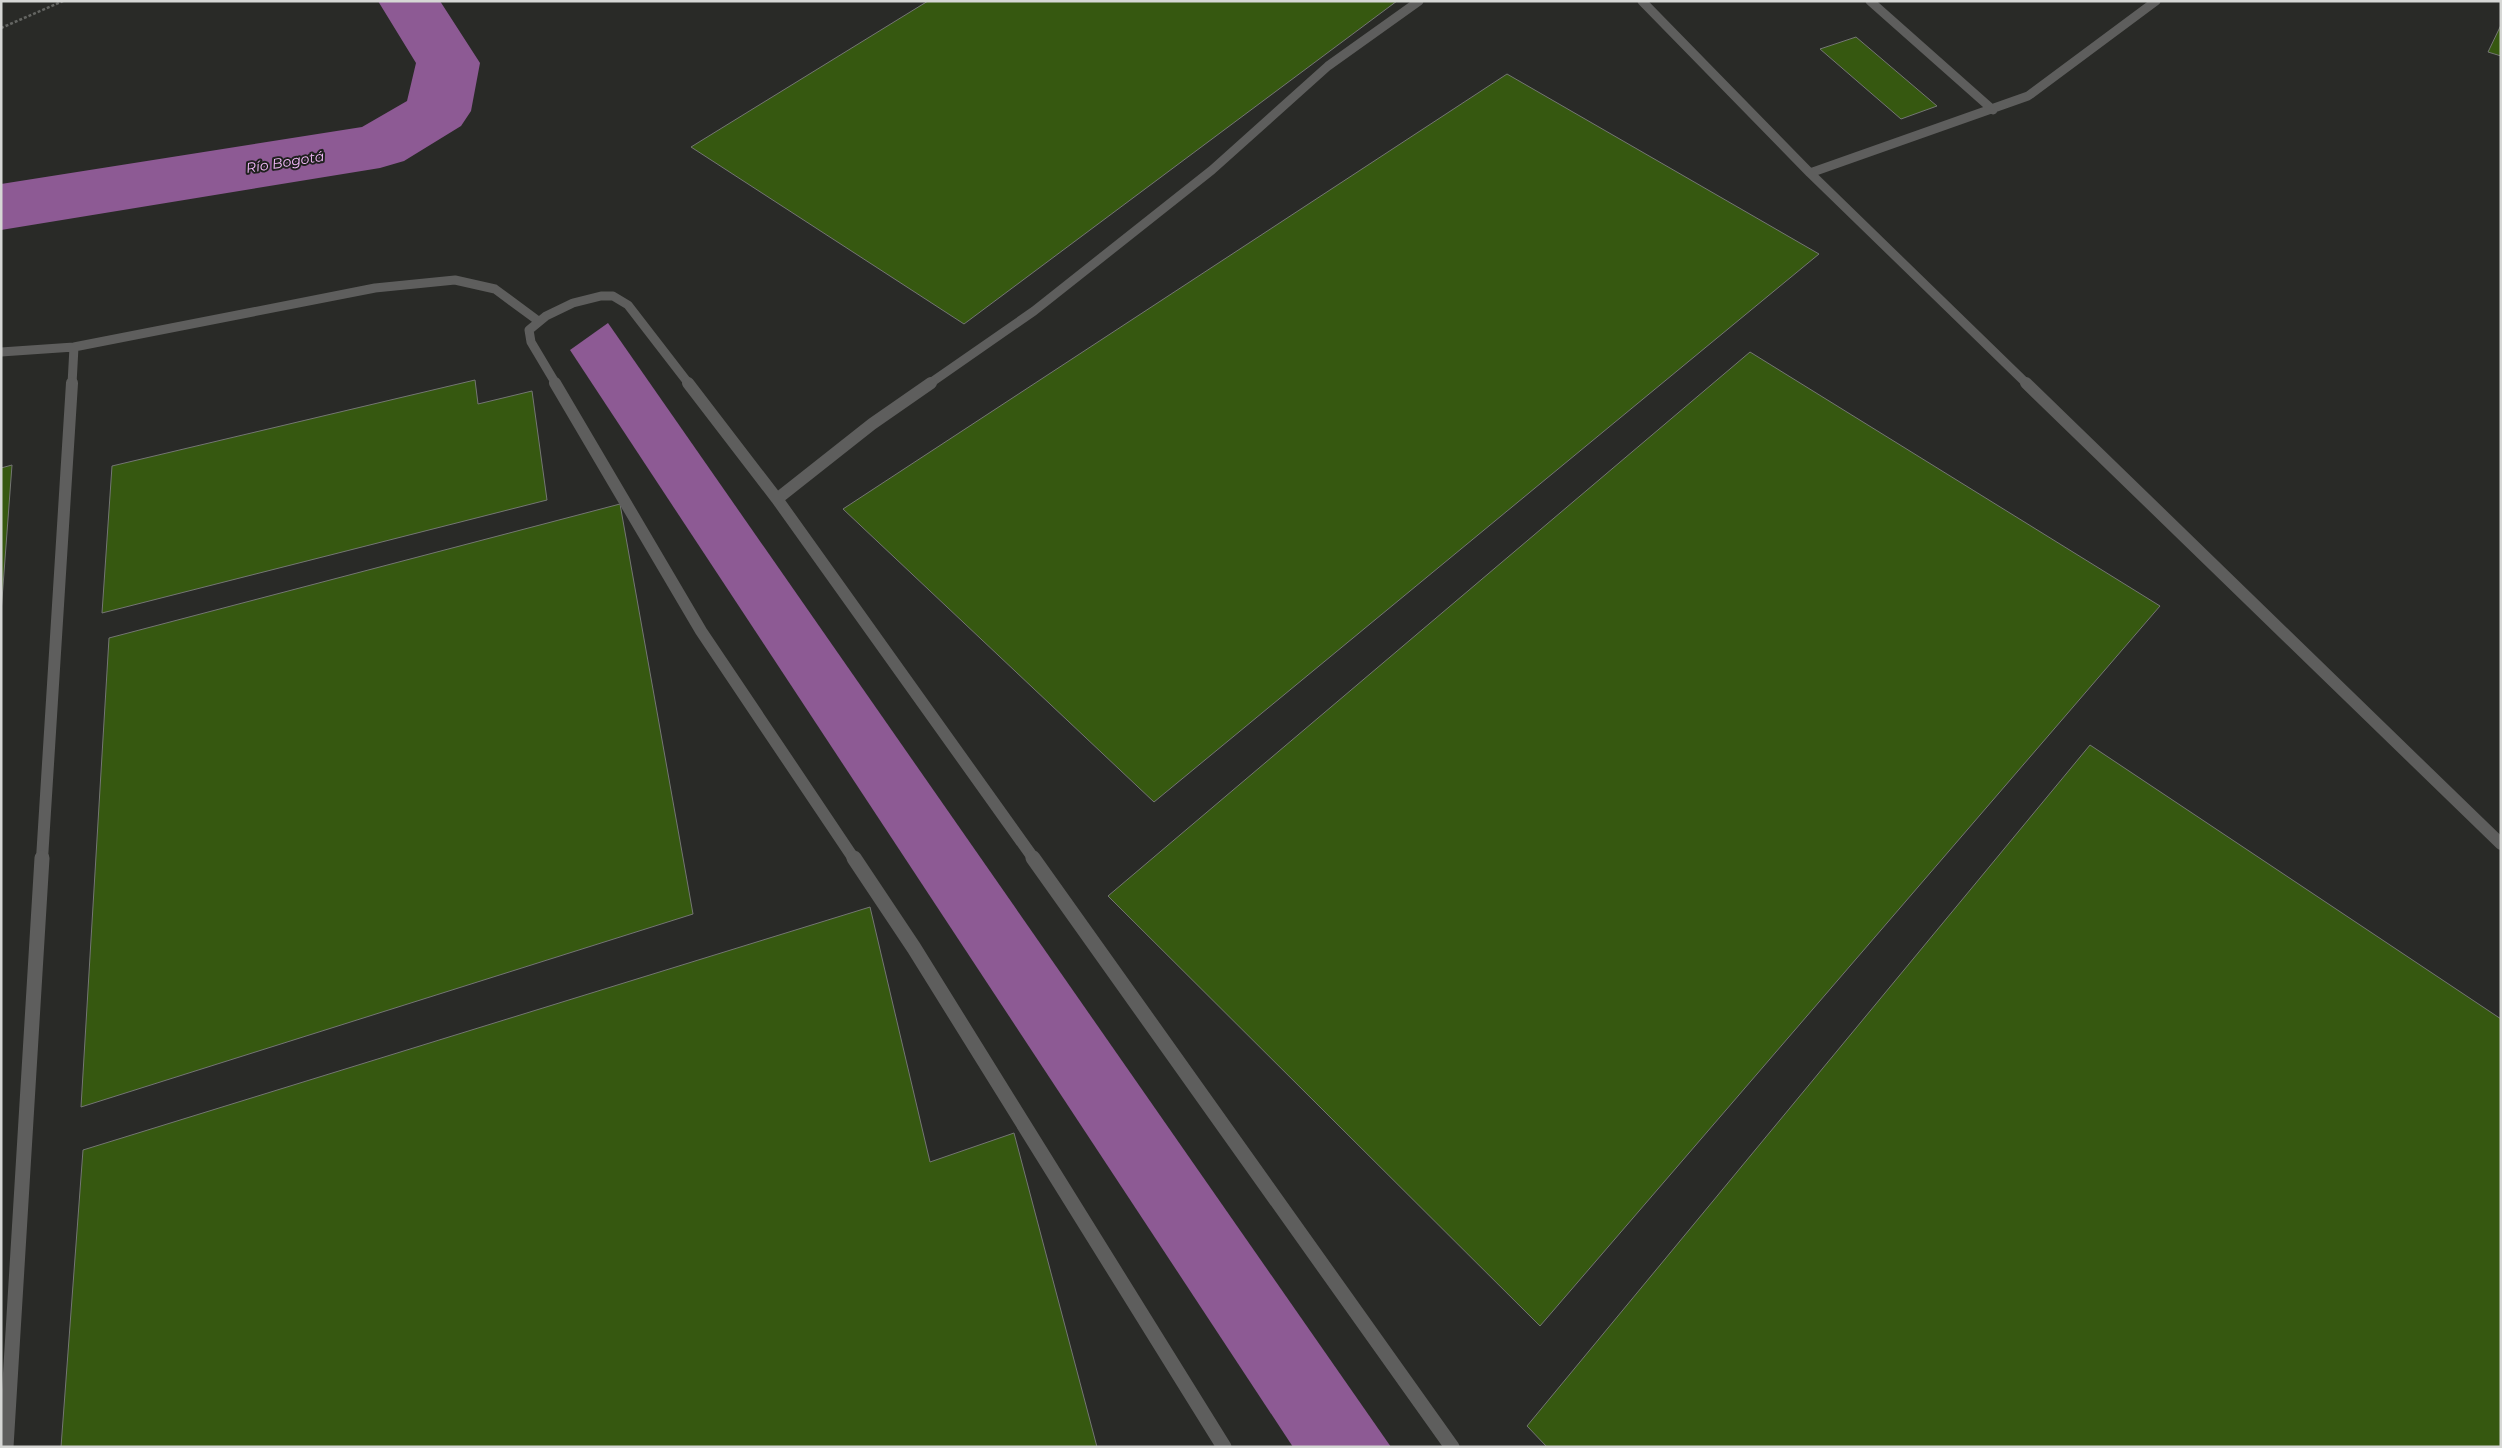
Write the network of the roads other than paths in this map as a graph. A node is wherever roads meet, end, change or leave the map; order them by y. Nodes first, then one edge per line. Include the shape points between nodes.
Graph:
1 (1419, 1) edge
2 (1642, 1) edge
3 (1870, 1) edge
4 (2156, 1) edge
5 (1993, 110) junction
6 (1810, 173) junction
7 (537, 320) junction
8 (74, 347) junction
9 (1, 352) edge
10 (777, 499) junction
11 (2501, 844) edge
12 (6, 1447) edge
13 (1224, 1447) edge
14 (1452, 1447) edge

1 - 10 lane via 1328,66 1212,170 1034,311 872,424
2 - 6 lane
3 - 5 lane
4 - 5 lane via 2047,84 2028,96
5 - 6 lane
6 - 11 lane
7 - 8 lane via 496,289 455,280 375,288
7 - 10 lane via 581,300 604,294 622,299
7 - 13 lane via 529,330 530,342 701,631 914,948
8 - 9 lane
8 - 12 lane
10 - 14 lane

